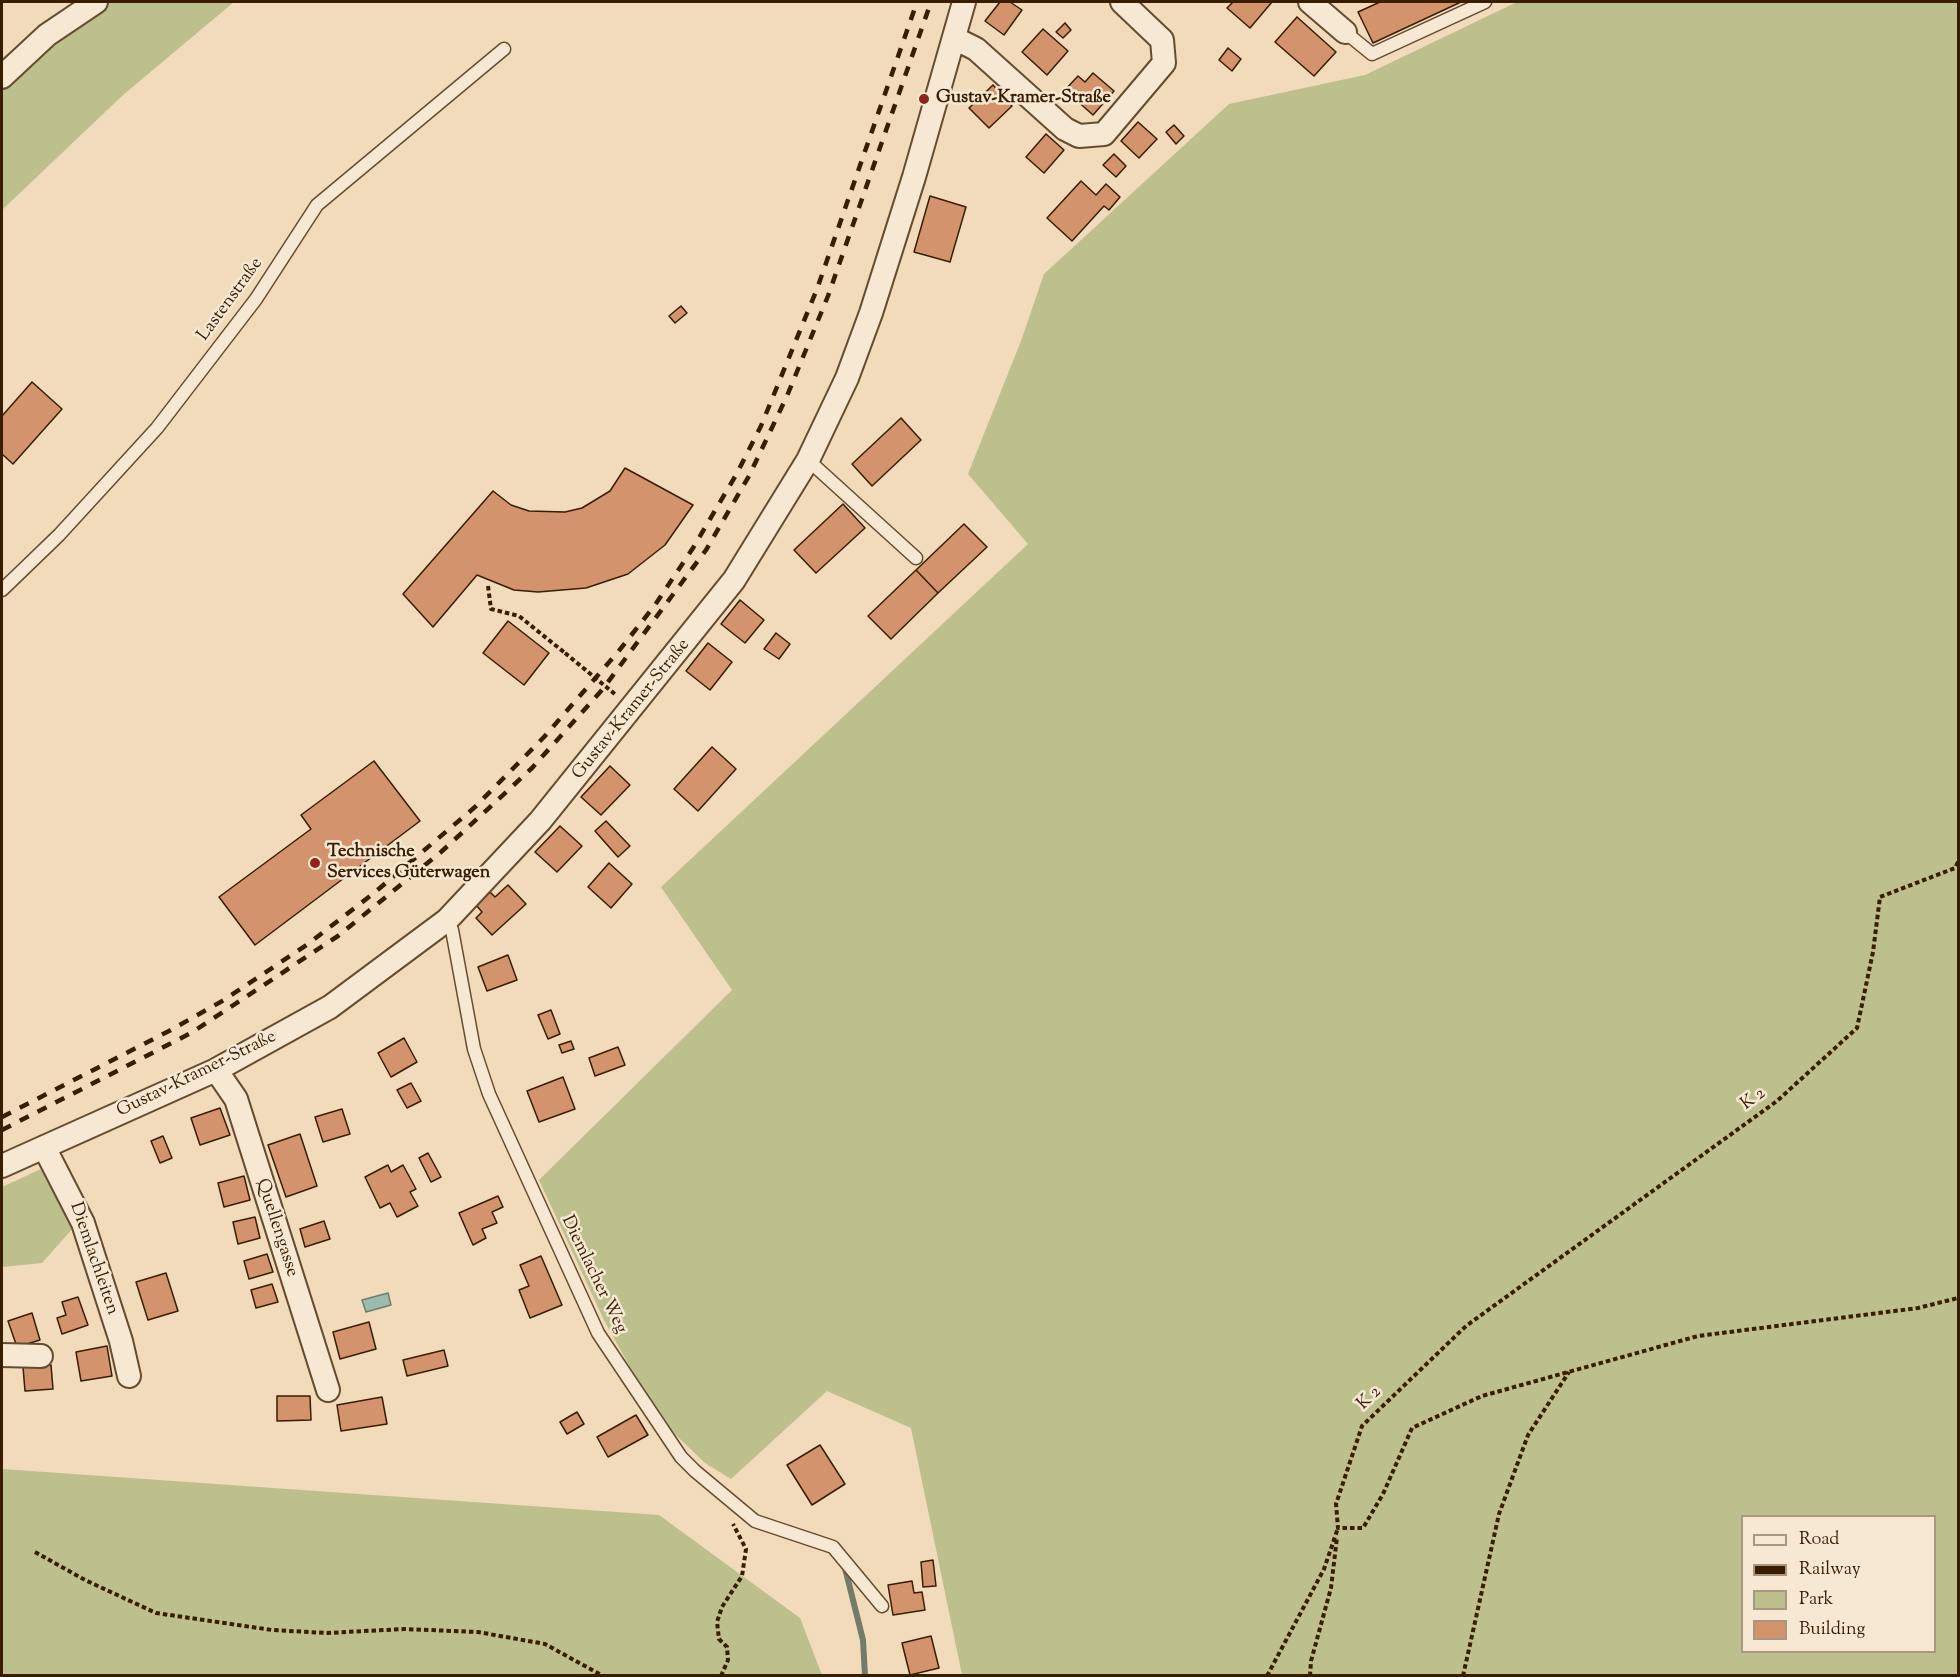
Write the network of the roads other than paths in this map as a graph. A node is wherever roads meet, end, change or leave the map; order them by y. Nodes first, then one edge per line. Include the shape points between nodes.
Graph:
1 (96, 2) edge
2 (964, 2) edge
3 (1122, 2) edge
4 (1310, 2) edge
5 (1485, 2) edge
6 (1345, 32) joint
7 (954, 38) junction
8 (504, 49) dead end
9 (2, 76) edge
10 (808, 460) junction
11 (916, 558) dead end
12 (2, 590) edge
13 (447, 920) junction
14 (216, 1070) junction
15 (45, 1147) junction
16 (2, 1166) edge
17 (2, 1354) edge
18 (41, 1356) dead end
19 (129, 1376) dead end
20 (328, 1390) dead end
21 (882, 1606) dead end

1 - 9 street via 48,35
2 - 7 street, Gustav-Kramer-Straße
3 - 7 street via 1162,40 1164,63 1104,134 1079,136 1065,129 976,49
4 - 6 street
5 - 6 lane via 1372,54
7 - 10 street, Gustav-Kramer-Straße via 871,313 847,378
8 - 12 lane, Lastenstraße via 317,206 256,299 157,428 59,535
10 - 11 lane
10 - 13 street, Gustav-Kramer-Straße via 749,558 700,626 540,821
13 - 14 street, Gustav-Kramer-Straße via 330,1007
13 - 21 lane, Diemlacher Weg via 474,1049 489,1094 598,1333 688,1464 755,1521 833,1547
14 - 15 street, Gustav-Kramer-Straße
14 - 20 street, Quellengasse via 236,1100
15 - 16 street, Gustav-Kramer-Straße
15 - 19 street, Diemlachleiten via 83,1223
17 - 18 street

